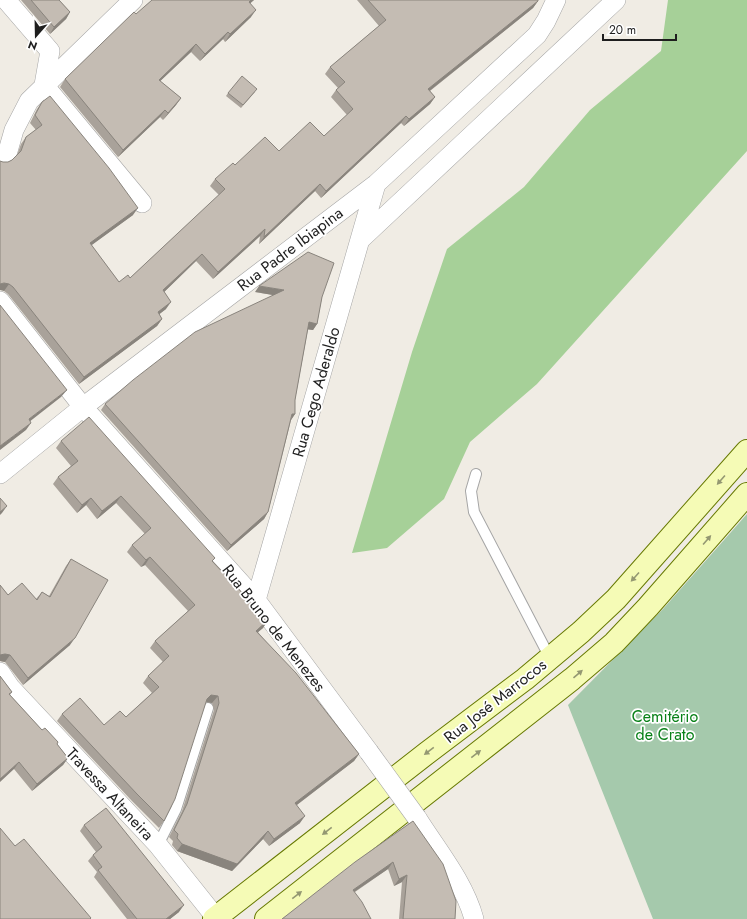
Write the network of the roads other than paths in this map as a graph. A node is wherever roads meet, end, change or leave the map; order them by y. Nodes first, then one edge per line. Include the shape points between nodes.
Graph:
1 (6, 0) edge
2 (133, 0) edge
3 (556, 0) edge
4 (616, 0) edge
5 (44, 85) junction
6 (0, 159) edge
7 (376, 184) junction
8 (142, 203) dead end
9 (361, 239) junction
10 (0, 301) edge
11 (83, 407) junction
12 (747, 451) edge
13 (0, 474) edge
14 (476, 474) dead end
15 (747, 494) edge
16 (669, 540) junction
17 (692, 558) junction
18 (256, 600) junction
19 (550, 658) junction
20 (3, 684) edge
21 (208, 708) edge
22 (158, 845) junction
23 (216, 918) edge
24 (266, 919) edge
25 (474, 919) edge

1 - 5 street via 50,51
2 - 5 street
3 - 7 street, Rua Padre Ibiapina via 537,35
4 - 9 street
5 - 6 street via 28,100 8,150
5 - 8 street
7 - 9 street, Rua Cego Aderaldo
7 - 11 street, Rua Padre Ibiapina
9 - 18 street, Rua Cego Aderaldo
10 - 11 street, Rua Bruno de Menezes
11 - 13 street, Rua Padre Ibiapina
11 - 18 street, Rua Bruno de Menezes
12 -> 16 main road, Rua José Marrocos
14 - 19 lane via 471,491 474,512
17 -> 15 main road, Rua José Marrocos
16 - 17 main road
16 -> 19 main road, Rua José Marrocos via 616,599
24 -> 17 main road, Rua José Marrocos via 572,679 614,643
18 - 25 street, Rua Bruno de Menezes, bridge via 417,818 455,877 470,904
19 -> 23 main road, Rua José Marrocos
20 - 22 street, Travessa Altaneira
21 - 22 lane via 176,809
22 - 23 street, Travessa Altaneira

